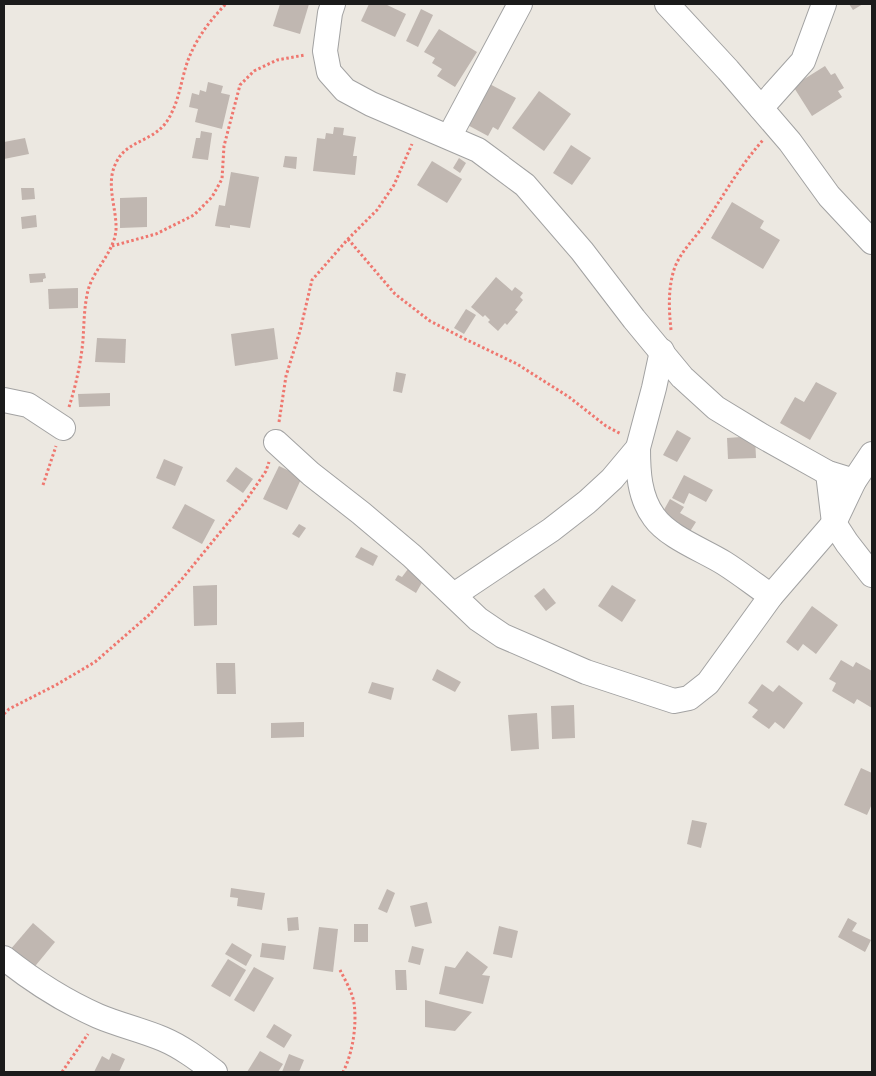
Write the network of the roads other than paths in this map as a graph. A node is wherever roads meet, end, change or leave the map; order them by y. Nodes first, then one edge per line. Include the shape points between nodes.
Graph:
1 (332, 4) edge
2 (520, 4) edge
3 (667, 4) edge
4 (824, 4) edge
5 (768, 117) junction
6 (449, 137) junction
7 (872, 242) edge
8 (667, 344) junction
9 (4, 400) edge
10 (63, 428) road end
11 (276, 442) road end
12 (639, 445) junction
13 (872, 454) edge
14 (828, 473) junction
15 (854, 481) junction
16 (834, 523) junction
17 (872, 575) edge
18 (454, 595) junction
19 (771, 596) junction
20 (4, 958) edge
21 (215, 1072) edge

1 - 6 street via 325,51 329,72 344,90
2 - 6 street
3 - 5 street
4 - 5 street via 803,61
5 - 7 street via 828,196
6 - 8 street via 478,150 525,186 582,251 634,319
8 - 12 street
8 - 14 street via 682,377 716,408
9 - 10 street via 28,405
11 - 18 street
12 - 18 street via 612,479 587,502
12 - 19 street via 638,470 643,496 654,518 673,534 725,563
13 - 15 street
14 - 15 street
14 - 16 street
15 - 16 street
16 - 17 street
16 - 19 street
18 - 19 street via 478,619 503,636 586,672 674,701 689,698 708,684
20 - 21 street via 32,980 99,1016 164,1039

